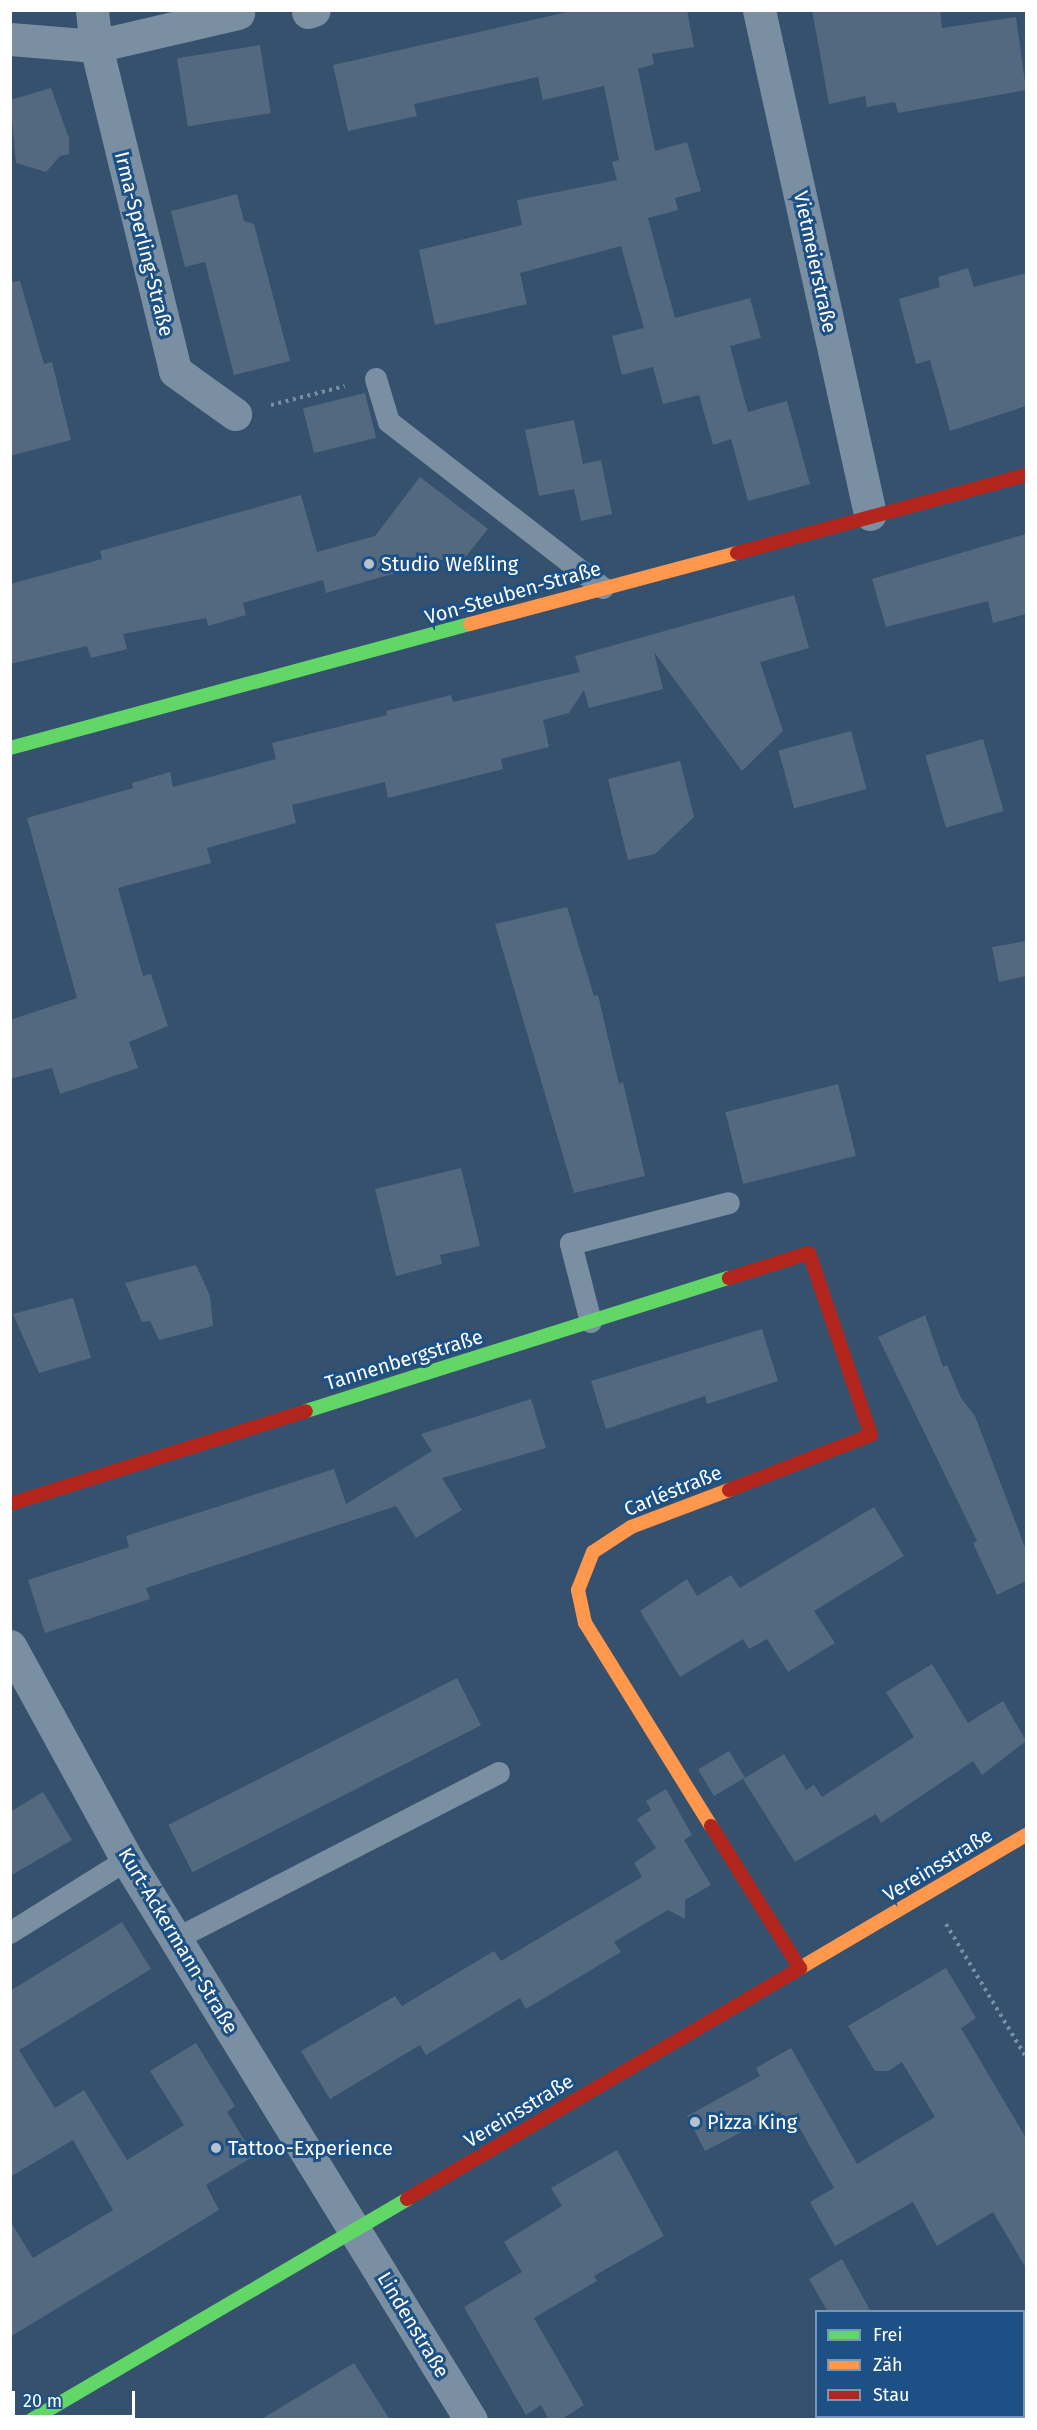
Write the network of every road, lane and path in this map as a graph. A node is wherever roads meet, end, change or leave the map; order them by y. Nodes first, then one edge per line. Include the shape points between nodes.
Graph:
1 (92, 10) edge
2 (759, 10) edge
3 (238, 13) dead end
4 (10, 39) edge
5 (96, 46) junction
6 (376, 379) joint
7 (235, 414) joint
8 (1026, 475) edge
9 (870, 514) junction
10 (603, 588) junction
11 (10, 748) edge
12 (729, 1203) dead end
13 (809, 1253) joint
14 (591, 1322) junction
15 (10, 1504) edge
16 (10, 1646) edge
17 (499, 1773) dead end
18 (1026, 1835) edge
19 (127, 1860) junction
20 (928, 1894) junction
21 (10, 1933) edge
22 (176, 1939) junction
23 (799, 1967) junction
24 (1026, 2057) edge
25 (355, 2230) junction
26 (31, 2420) edge
27 (471, 2420) edge

1 - 5 street, Irma-Sperling-Straße
2 - 9 street, Vietmeierstraße
3 - 5 street
4 - 5 street
5 - 7 street, Irma-Sperling-Straße via 175,371
6 - 7 path
6 - 10 lane via 389,422
8 - 9 street, Von-Steuben-Straße
9 - 10 street, Von-Steuben-Straße
10 - 11 street, Von-Steuben-Straße
12 - 14 lane via 571,1244
13 - 14 street, Tannenbergstraße
13 - 23 street, Carléstraße via 871,1435 631,1527 593,1552 578,1590 585,1623
14 - 15 street, Tannenbergstraße
16 - 19 street, Kurt-Ackermann-Straße
17 - 22 lane
18 - 20 street, Vereinsstraße
19 - 21 lane
19 - 22 street, Kurt-Ackermann-Straße
20 - 23 street, Vereinsstraße
20 - 24 path
22 - 25 street, Kurt-Ackermann-Straße
23 - 25 street, Vereinsstraße
25 - 26 street, Vereinsstraße
25 - 27 street, Lindenstraße

